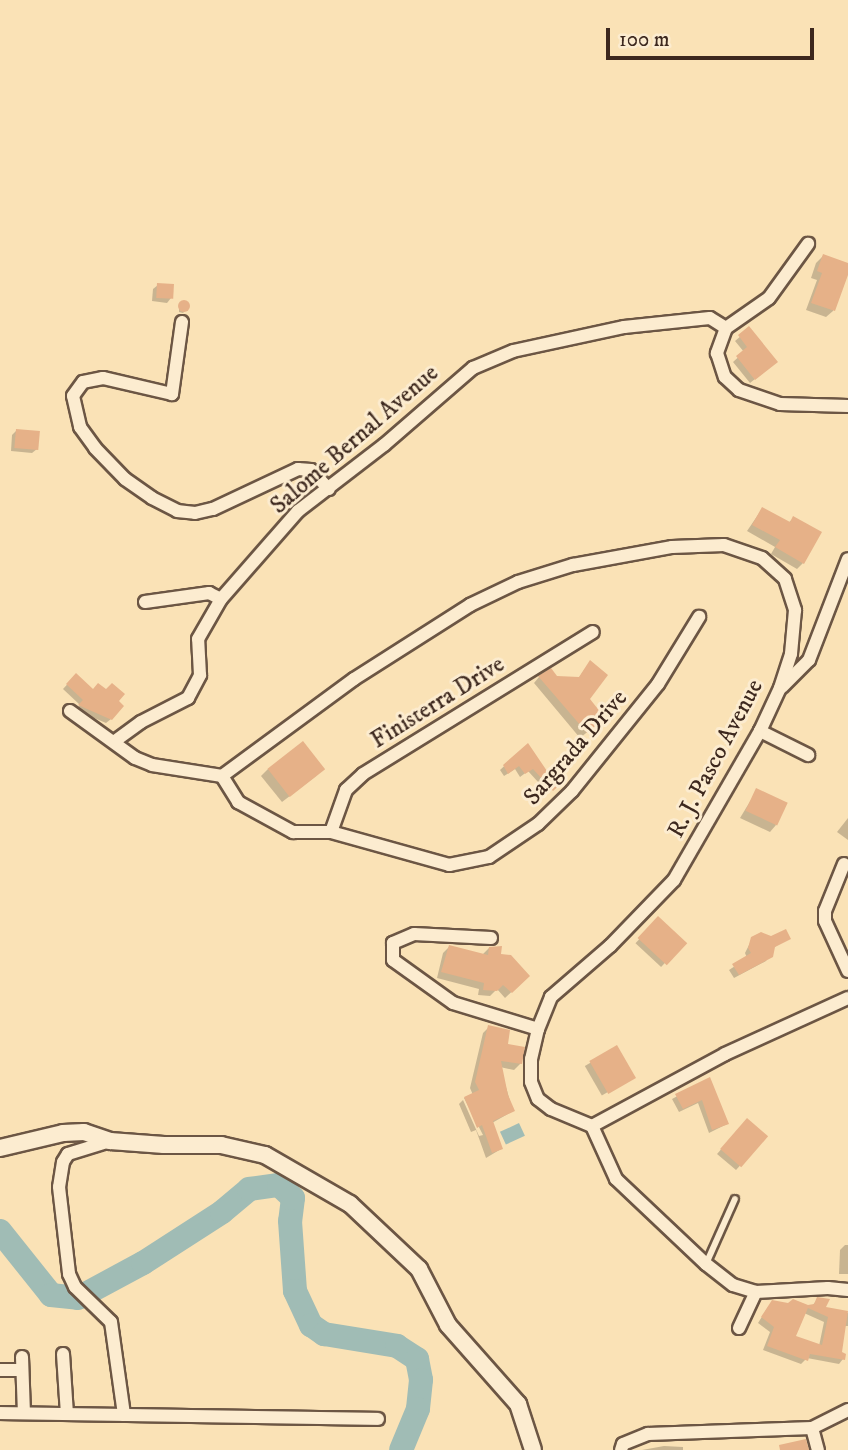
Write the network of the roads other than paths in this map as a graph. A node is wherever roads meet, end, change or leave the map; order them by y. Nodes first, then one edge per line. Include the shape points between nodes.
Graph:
1 (808, 244) dead end
2 (182, 322) dead end
3 (726, 328) junction
4 (848, 406) edge
5 (329, 489) junction
6 (848, 559) edge
7 (221, 599) junction
8 (145, 602) dead end
9 (699, 617) dead end
10 (593, 632) dead end
11 (780, 688) junction
12 (70, 711) dead end
13 (760, 731) junction
14 (115, 741) junction
15 (808, 755) dead end
16 (222, 776) junction
17 (331, 832) junction
18 (844, 864) dead end
19 (491, 938) dead end
20 (848, 971) edge
21 (848, 998) edge
22 (538, 1029) junction
23 (592, 1126) junction
24 (110, 1141) junction
25 (0, 1148) edge
26 (735, 1199) dead end
27 (706, 1264) junction
28 (848, 1290) edge
29 (756, 1292) junction
30 (739, 1328) dead end
31 (63, 1354) dead end
32 (0, 1370) edge
33 (848, 1410) edge
34 (0, 1413) edge
35 (24, 1413) junction
36 (67, 1414) junction
37 (124, 1415) junction
38 (378, 1419) dead end
39 (812, 1428) junction
40 (533, 1450) edge
41 (621, 1450) edge
42 (818, 1450) edge

1 - 3 street via 769,298
2 - 5 street via 172,394 103,378 83,382 73,396 80,427 95,448 125,478 177,511 213,509 298,469 311,470
3 - 4 street via 719,341 720,366 739,390 780,404
3 - 5 street, Salome Bernal Avenue via 710,318 689,318 555,341 488,360 460,378
5 - 7 street, Salome Bernal Avenue via 298,511
6 - 11 street via 808,660
7 - 8 street via 209,593
7 - 14 street, Salome Bernal Avenue via 198,639 200,676 188,698
9 - 17 street, Sargrada Drive via 658,684 572,791 538,824 489,857 449,865
10 - 17 street, Finisterra Drive via 363,774 346,790
11 - 13 street, R. J. Pasco Avenue
11 - 16 street, R. J. Pasco Avenue via 791,654 795,610 785,579 762,558 724,545 672,547 573,565 518,582 470,604 354,679
12 - 14 street
13 - 15 street
13 - 22 street, R. J. Pasco Avenue via 674,880 610,946 551,997
14 - 16 street via 152,765
16 - 17 street, Sargrada Drive via 238,802 293,832
18 - 20 street via 825,921
19 - 22 street via 414,934 393,943 393,960 453,1003
21 - 23 street via 725,1054
22 - 23 street, R. J. Pasco Avenue via 531,1082 538,1099
23 - 27 street via 616,1179
24 - 25 street via 84,1132 63,1133
24 - 37 street via 68,1154 59,1187 60,1213 75,1287 111,1322
24 - 40 street via 221,1144 265,1155 350,1204 419,1269 448,1325 518,1404
26 - 27 lane
27 - 29 street via 733,1285
28 - 29 street
29 - 30 street
31 - 36 street
32 - 35 street via 22,1363
33 - 39 street
34 - 35 street
35 - 36 street
36 - 37 street
37 - 38 street
39 - 41 street via 648,1434 623,1444
39 - 42 street

